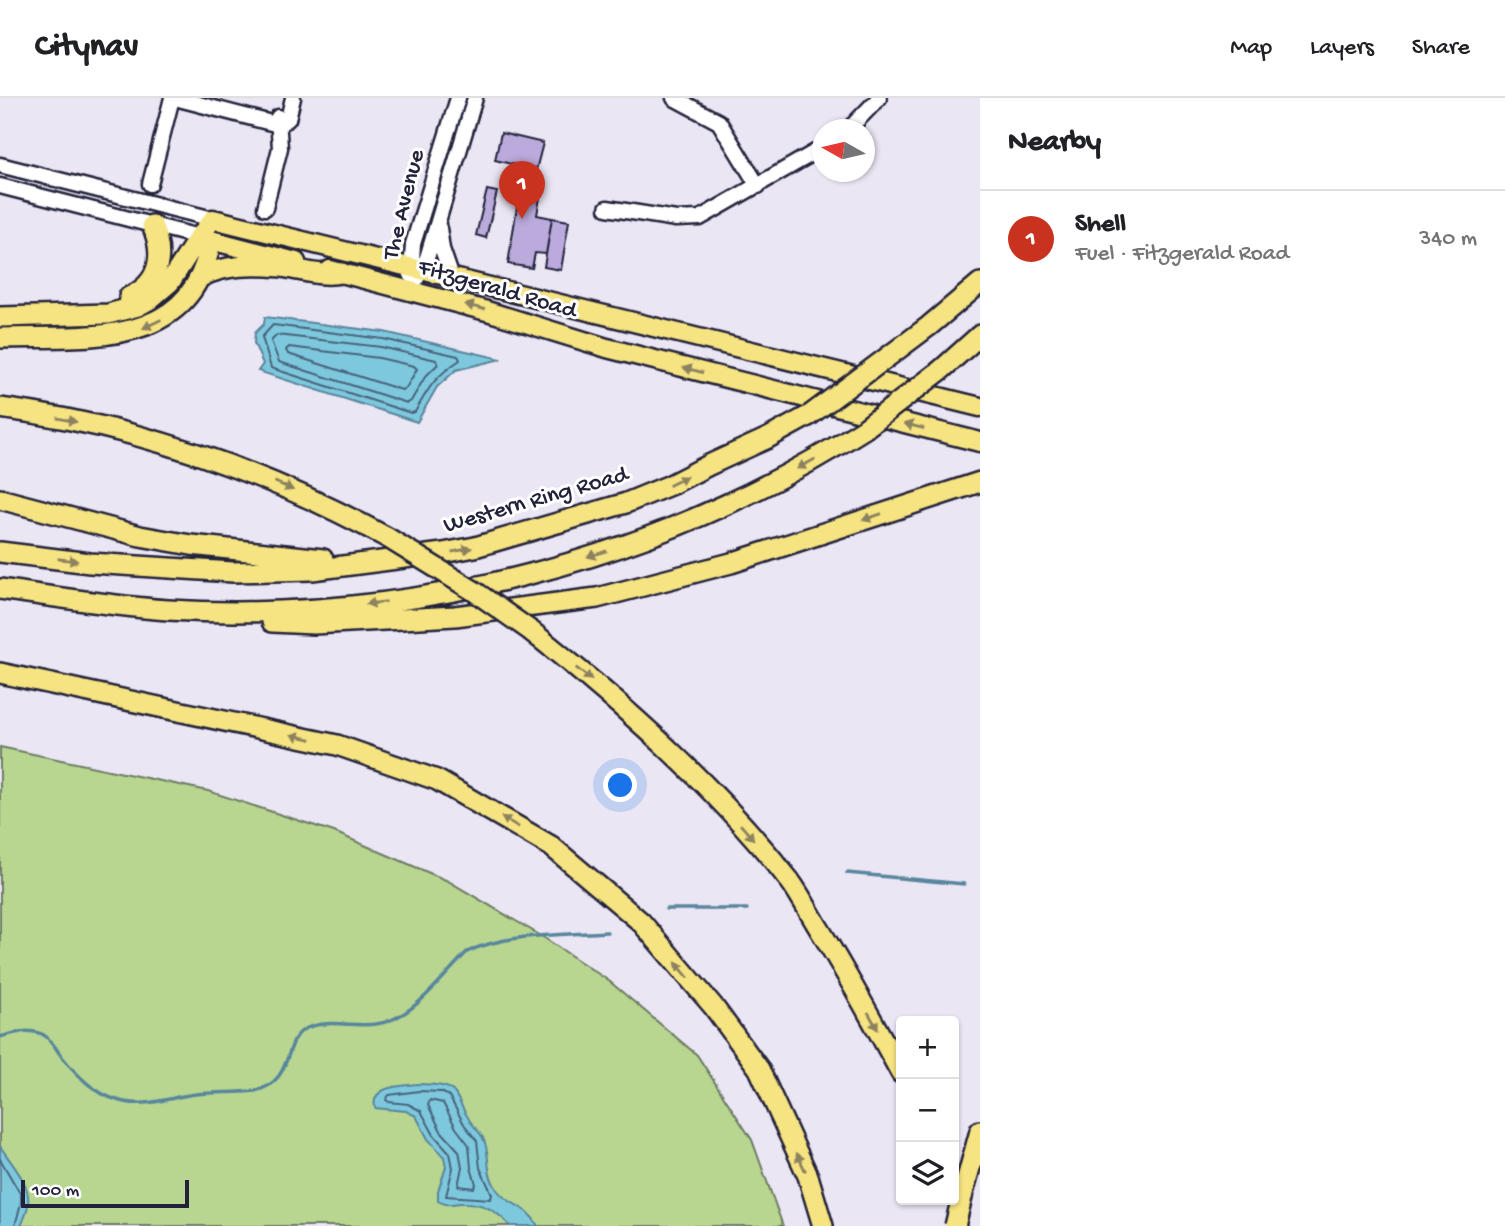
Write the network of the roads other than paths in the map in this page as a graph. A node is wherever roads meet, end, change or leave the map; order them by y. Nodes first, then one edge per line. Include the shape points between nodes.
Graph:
1 (174, 98) edge
2 (292, 98) edge
3 (458, 98) edge
4 (475, 98) edge
5 (674, 98) edge
6 (879, 98) edge
7 (859, 119) edge
8 (278, 121) junction
9 (812, 154) edge
10 (0, 165) edge
11 (150, 184) dead end
12 (0, 186) edge
13 (758, 186) junction
14 (265, 208) dead end
15 (606, 208) dead end
16 (213, 219) junction
17 (439, 220) junction
18 (152, 226) junction
19 (205, 239) junction
20 (416, 269) junction
21 (342, 273) junction
22 (201, 277) junction
23 (452, 278) junction
24 (980, 283) edge
25 (411, 290) junction
26 (548, 300) junction
27 (49, 314) junction
28 (0, 317) edge
29 (980, 335) edge
30 (0, 338) edge
31 (980, 407) edge
32 (0, 408) edge
33 (980, 419) edge
34 (980, 442) edge
35 (980, 472) edge
36 (980, 482) edge
37 (937, 495) junction
38 (0, 499) edge
39 (0, 552) edge
40 (394, 558) junction
41 (0, 589) edge
42 (168, 610) junction
43 (0, 673) edge
44 (896, 1064) edge
45 (980, 1131) edge
46 (959, 1188) edge
47 (955, 1205) edge
48 (823, 1226) edge
49 (956, 1226) edge

1 - 8 street
1 - 11 street
2 - 8 street via 288,119
3 - 20 street, The Avenue via 419,221 411,256
4 - 17 street, The Avenue
5 - 13 street via 719,122
6 - 7 street
8 - 14 street via 280,148
9 - 13 street
10 - 16 street, Fitzgerald Road
12 - 18 street, Fitzgerald Road
13 - 15 street via 694,219
16 - 19 main road
16 - 20 main road, Fitzgerald Road
17 - 20 street, The Avenue
17 - 23 street, The Avenue
18 - 19 street, Fitzgerald Road
18 - 27 highway via 160,257 155,277 147,286 115,302
19 - 21 main road, Fitzgerald Road
19 - 22 highway
19 - 27 highway via 170,282 138,306 108,314
20 - 23 main road, Fitzgerald Road
20 - 25 street, The Avenue
21 - 22 highway via 325,276 250,266 215,270
21 - 25 main road, Fitzgerald Road
22 -> 30 highway via 173,310 142,329 112,335
23 - 26 main road, Fitzgerald Road
40 -> 24 highway, Western Ring Road, bridge via 475,547 626,503 670,485 810,415
34 -> 25 main road, Fitzgerald Road via 607,348
26 - 31 main road, Fitzgerald Road
26 - 33 main road via 639,330
27 - 28 highway
29 -> 42 highway, bridge via 941,370 826,453 648,539 512,579 365,605
32 -> 44 highway, bridge via 99,426 219,460 275,482 388,537 531,631 598,685 682,764 791,882
35 - 37 highway
36 - 37 highway
37 -> 42 highway via 731,563 597,598 455,616 314,624 233,620
38 - 40 highway via 191,545 333,559
39 -> 40 highway, Western Ring Road via 233,572 312,570
41 - 42 highway
48 -> 43 highway via 808,1176 759,1069 713,1006 641,922 551,846 437,780 337,745
45 - 46 highway
47 - 49 highway, bridge

